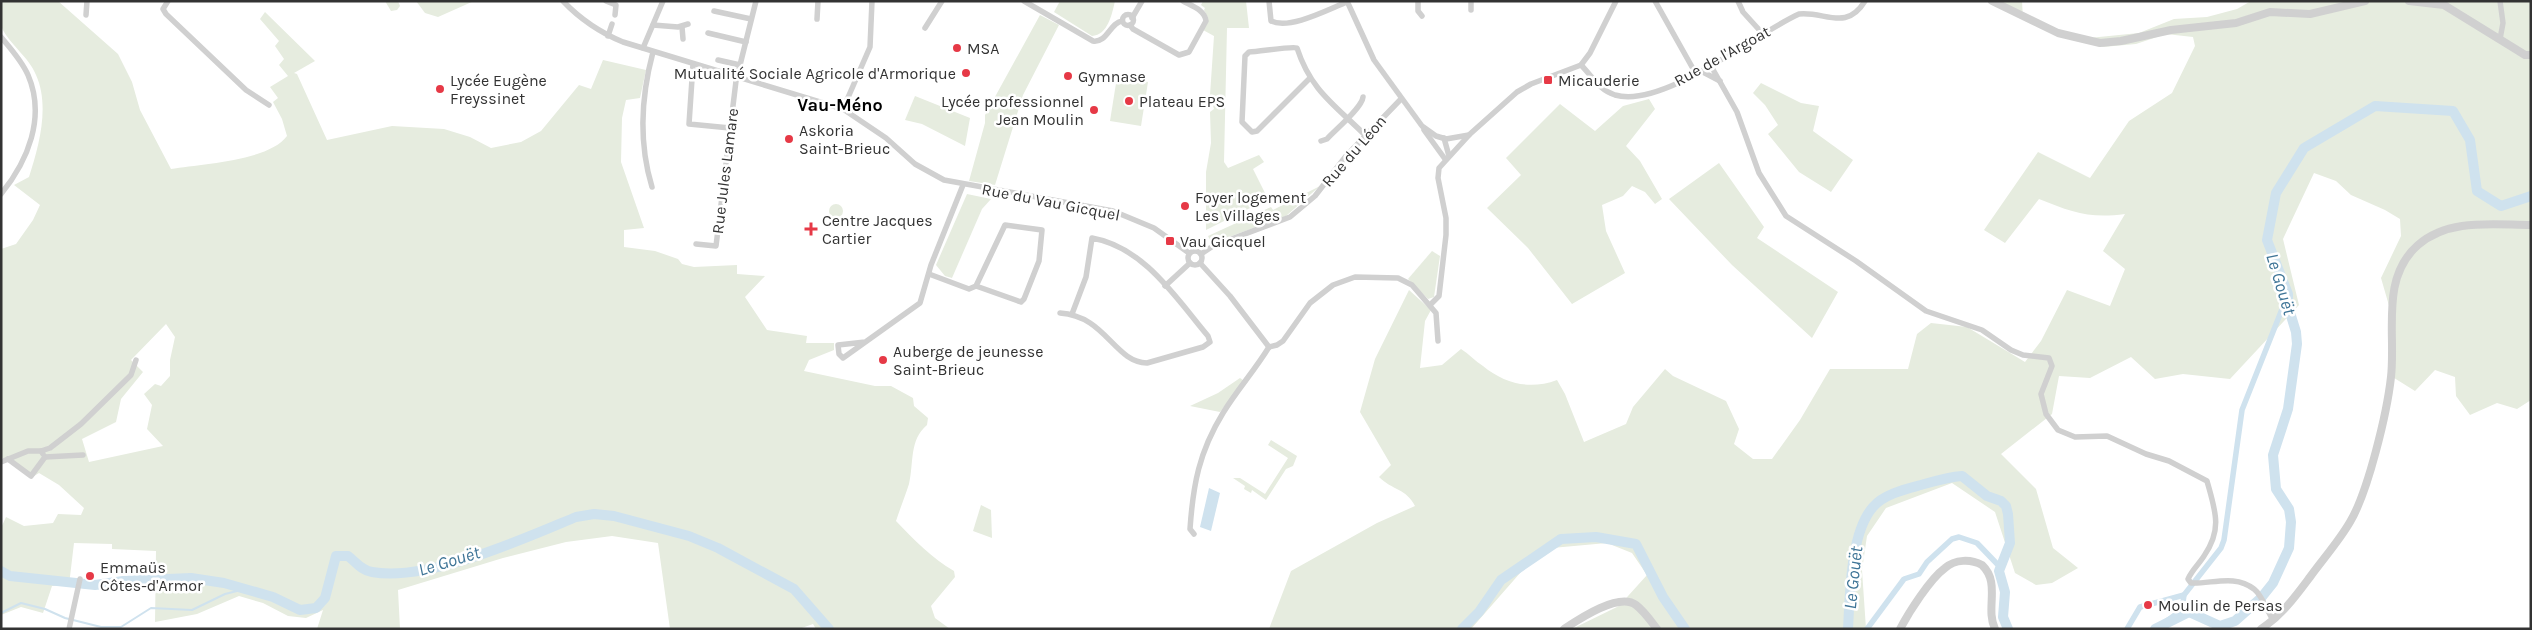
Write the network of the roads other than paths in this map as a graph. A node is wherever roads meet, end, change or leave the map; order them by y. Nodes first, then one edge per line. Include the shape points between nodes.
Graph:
1 (87, 1) edge
2 (168, 1) edge
3 (563, 1) edge
4 (606, 1) edge
5 (663, 1) edge
6 (756, 1) edge
7 (818, 1) edge
8 (872, 1) edge
9 (942, 1) edge
10 (1024, 1) edge
11 (1142, 1) edge
12 (1184, 1) edge
13 (1268, 1) edge
14 (1347, 1) edge
15 (1418, 1) edge
16 (1471, 1) edge
17 (1616, 1) edge
18 (1655, 1) edge
19 (1738, 1) edge
20 (1865, 1) edge
21 (1992, 1) edge
22 (2365, 1) edge
23 (2409, 1) edge
24 (2500, 1) edge
25 (1470, 10) dead end
26 (714, 11) dead end
27 (86, 15) dead end
28 (615, 16) dead end
29 (1422, 16) dead end
30 (1132, 18) junction
31 (751, 19) junction
32 (818, 19) dead end
33 (1122, 21) junction
34 (612, 24) dead end
35 (653, 25) junction
36 (1130, 25) junction
37 (925, 28) dead end
38 (708, 33) dead end
39 (1762, 34) junction
40 (608, 36) junction
41 (1, 37) edge
42 (683, 39) dead end
43 (2500, 40) junction
44 (746, 42) junction
45 (643, 48) junction
46 (653, 52) junction
47 (2531, 56) edge
48 (718, 60) dead end
49 (693, 64) junction
50 (740, 65) junction
51 (1581, 65) junction
52 (1711, 66) junction
53 (1699, 73) junction
54 (737, 77) junction
55 (1309, 79) junction
56 (1720, 81) junction
57 (1364, 97) dead end
58 (1401, 99) junction
59 (269, 105) dead end
60 (843, 109) junction
61 (1348, 118) junction
62 (1422, 126) junction
63 (730, 128) junction
64 (1470, 134) junction
65 (1366, 136) junction
66 (1444, 138) junction
67 (1321, 141) dead end
68 (1447, 158) junction
69 (963, 185) junction
70 (652, 187) dead end
71 (1, 194) edge
72 (2531, 225) edge
73 (696, 244) dead end
74 (1189, 253) junction
75 (1200, 254) junction
76 (1190, 263) junction
77 (1200, 263) junction
78 (929, 274) junction
79 (976, 286) junction
80 (1165, 286) junction
81 (1430, 305) junction
82 (1060, 313) dead end
83 (1072, 314) junction
84 (1438, 341) dead end
85 (865, 342) dead end
86 (1269, 347) junction
87 (136, 360) dead end
88 (43, 454) junction
89 (83, 455) dead end
90 (8, 459) junction
91 (1, 462) edge
92 (1194, 534) dead end
93 (80, 579) dead end
94 (2273, 620) junction
95 (69, 628) edge
96 (1564, 629) edge
97 (1657, 629) edge
98 (1900, 629) edge
99 (1995, 629) edge
100 (2261, 629) edge

1 - 27 street
2 - 59 street via 163,9 166,14 246,90
3 - 40 street, Rue du Vau Gicquel via 586,23
4 - 28 street via 616,5
5 - 35 street
6 - 31 street, Rue Jules Lamare
7 - 32 street
8 - 60 street via 870,47
9 - 37 street
10 - 33 street via 1093,41 1102,40 1117,22
11 - 30 street
12 - 36 street via 1206,16 1189,52 1184,55
13 - 14 street via 1271,21 1277,23 1306,19
14 - 58 street via 1374,60
15 - 29 street via 1418,11
16 - 25 street
17 - 51 street
18 - 53 street
19 - 39 street
20 - 39 street, Rue de l'Argoat via 1853,15 1841,19 1799,14
21 - 22 street via 2058,33 2100,43 2236,23 2270,12 2310,14
23 - 43 street via 2444,5
24 - 43 street via 2503,23
26 - 31 street
30 - 33 street via 1126,15
30 - 36 street
31 - 44 street, Rue Jules Lamare
33 - 36 street
34 - 40 street
35 - 42 street via 685,25
35 - 45 street
38 - 44 street
39 - 52 street, Rue de l'Argoat
40 - 45 street, Rue du Vau Gicquel
41 - 71 street via 29,77 35,115 27,153
43 - 47 street
44 - 50 street, Rue Jules Lamare
45 - 46 street, Rue du Vau Gicquel
46 - 49 street, Rue du Vau Gicquel
46 - 70 street via 642,107 644,149
48 - 50 street
49 - 54 street, Rue du Vau Gicquel
49 - 63 street via 689,124
50 - 54 street, Rue Jules Lamare
51 - 53 street, Rue de l'Argoat via 1602,88 1624,96 1657,90
51 - 64 street via 1516,92
52 - 53 street, Rue de l'Argoat
52 - 56 street
53 - 56 street
54 - 60 street, Rue du Vau Gicquel
54 - 63 street, Rue Jules Lamare
55 - 55 street via 1297,48 1249,52 1245,56 1242,122 1252,132 1257,131
55 - 61 street
56 - 94 street via 1737,112 1759,173 1786,216 1926,311 1982,330 2023,355 2049,358 2052,366 2040,394 2042,406 2051,423 2064,434 2107,436 2169,461 2207,481 2217,516 2215,535 2188,579 2191,583 2238,581 2257,593
57 - 61 street
58 - 62 street
58 - 65 street, Rue du Léon
60 - 69 street, Rue du Vau Gicquel via 886,138 915,164 944,180
61 - 65 street
61 - 67 street
62 - 66 street
62 - 68 street
63 - 73 street, Rue Jules Lamare via 716,246
64 - 66 street via 1454,139
64 - 68 street
65 - 75 street, Rue du Léon via 1315,196 1290,217
66 - 68 street
68 - 81 street via 1439,168 1438,178 1446,227 1443,265 1439,296
69 - 74 street, Rue du Vau Gicquel via 1113,211 1161,232
69 - 78 street
72 - 94 street via 2454,226 2418,244 2405,259 2394,290 2391,376 2386,405 2361,497 2350,522 2286,608
74 - 75 street via 1195,251
74 - 76 street
75 - 77 street
76 - 77 street
76 - 80 street
77 - 86 street
78 - 79 street via 969,288
78 - 85 street via 920,303
79 - 79 street via 1021,302 1039,261 1042,230 1004,225
80 - 83 street via 1130,252 1092,238 1086,277
80 - 83 street via 1208,336 1210,342 1204,347 1141,363 1126,356 1095,324
81 - 84 street via 1436,313
81 - 86 street via 1405,280 1348,278 1310,303 1283,341
82 - 83 street
86 - 92 street via 1223,413 1207,444 1194,481 1190,529
87 - 88 street via 131,375 81,424
88 - 89 street
88 - 90 street via 28,451
88 - 90 street via 31,476
90 - 91 street
93 - 95 street
94 - 100 street
96 - 97 street via 1601,608 1625,601 1637,605
98 - 99 street via 1945,568 1967,561 1982,565 1992,580

